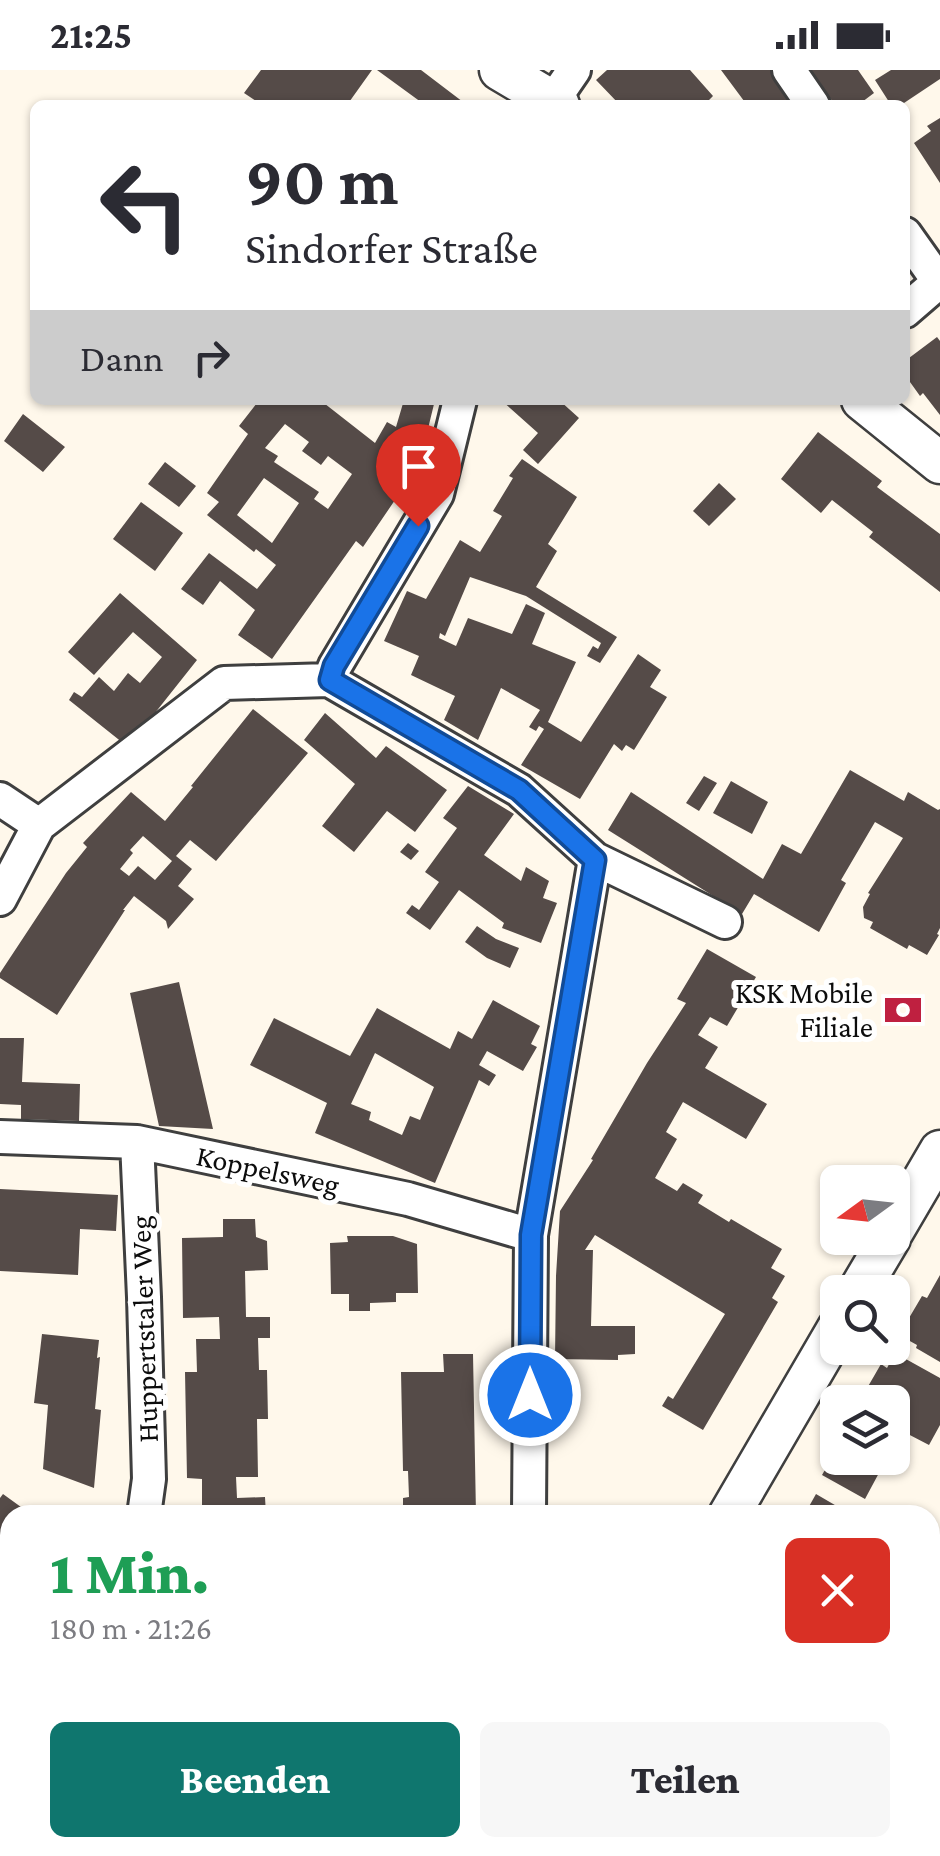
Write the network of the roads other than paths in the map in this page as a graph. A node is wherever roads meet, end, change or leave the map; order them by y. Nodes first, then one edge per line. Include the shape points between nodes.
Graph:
1 (500, 70) edge
2 (789, 70) edge
3 (559, 95) edge
4 (810, 100) edge
5 (910, 241) edge
6 (940, 281) edge
7 (910, 307) edge
8 (459, 405) edge
9 (868, 405) edge
10 (940, 464) edge
11 (330, 680) junction
12 (0, 799) edge
13 (39, 825) junction
14 (595, 860) junction
15 (0, 899) edge
16 (726, 922) dead end
17 (0, 1137) edge
18 (137, 1142) junction
19 (940, 1151) edge
20 (910, 1202) edge
21 (531, 1235) junction
22 (820, 1359) edge
23 (145, 1505) edge
24 (529, 1505) edge
25 (736, 1505) edge

1 - 3 street
2 - 4 street
5 - 6 street
6 - 7 street
8 - 11 street via 437,494
9 - 10 street
11 - 13 street via 224,683
11 - 14 street via 519,790
12 - 13 street
13 - 15 street
14 - 16 street
14 - 21 street
17 - 18 street, Koppelsweg
18 - 21 street, Koppelsweg via 408,1199
18 - 23 street, Huppertstaler Weg
19 - 20 street
21 - 24 street
22 - 25 street

